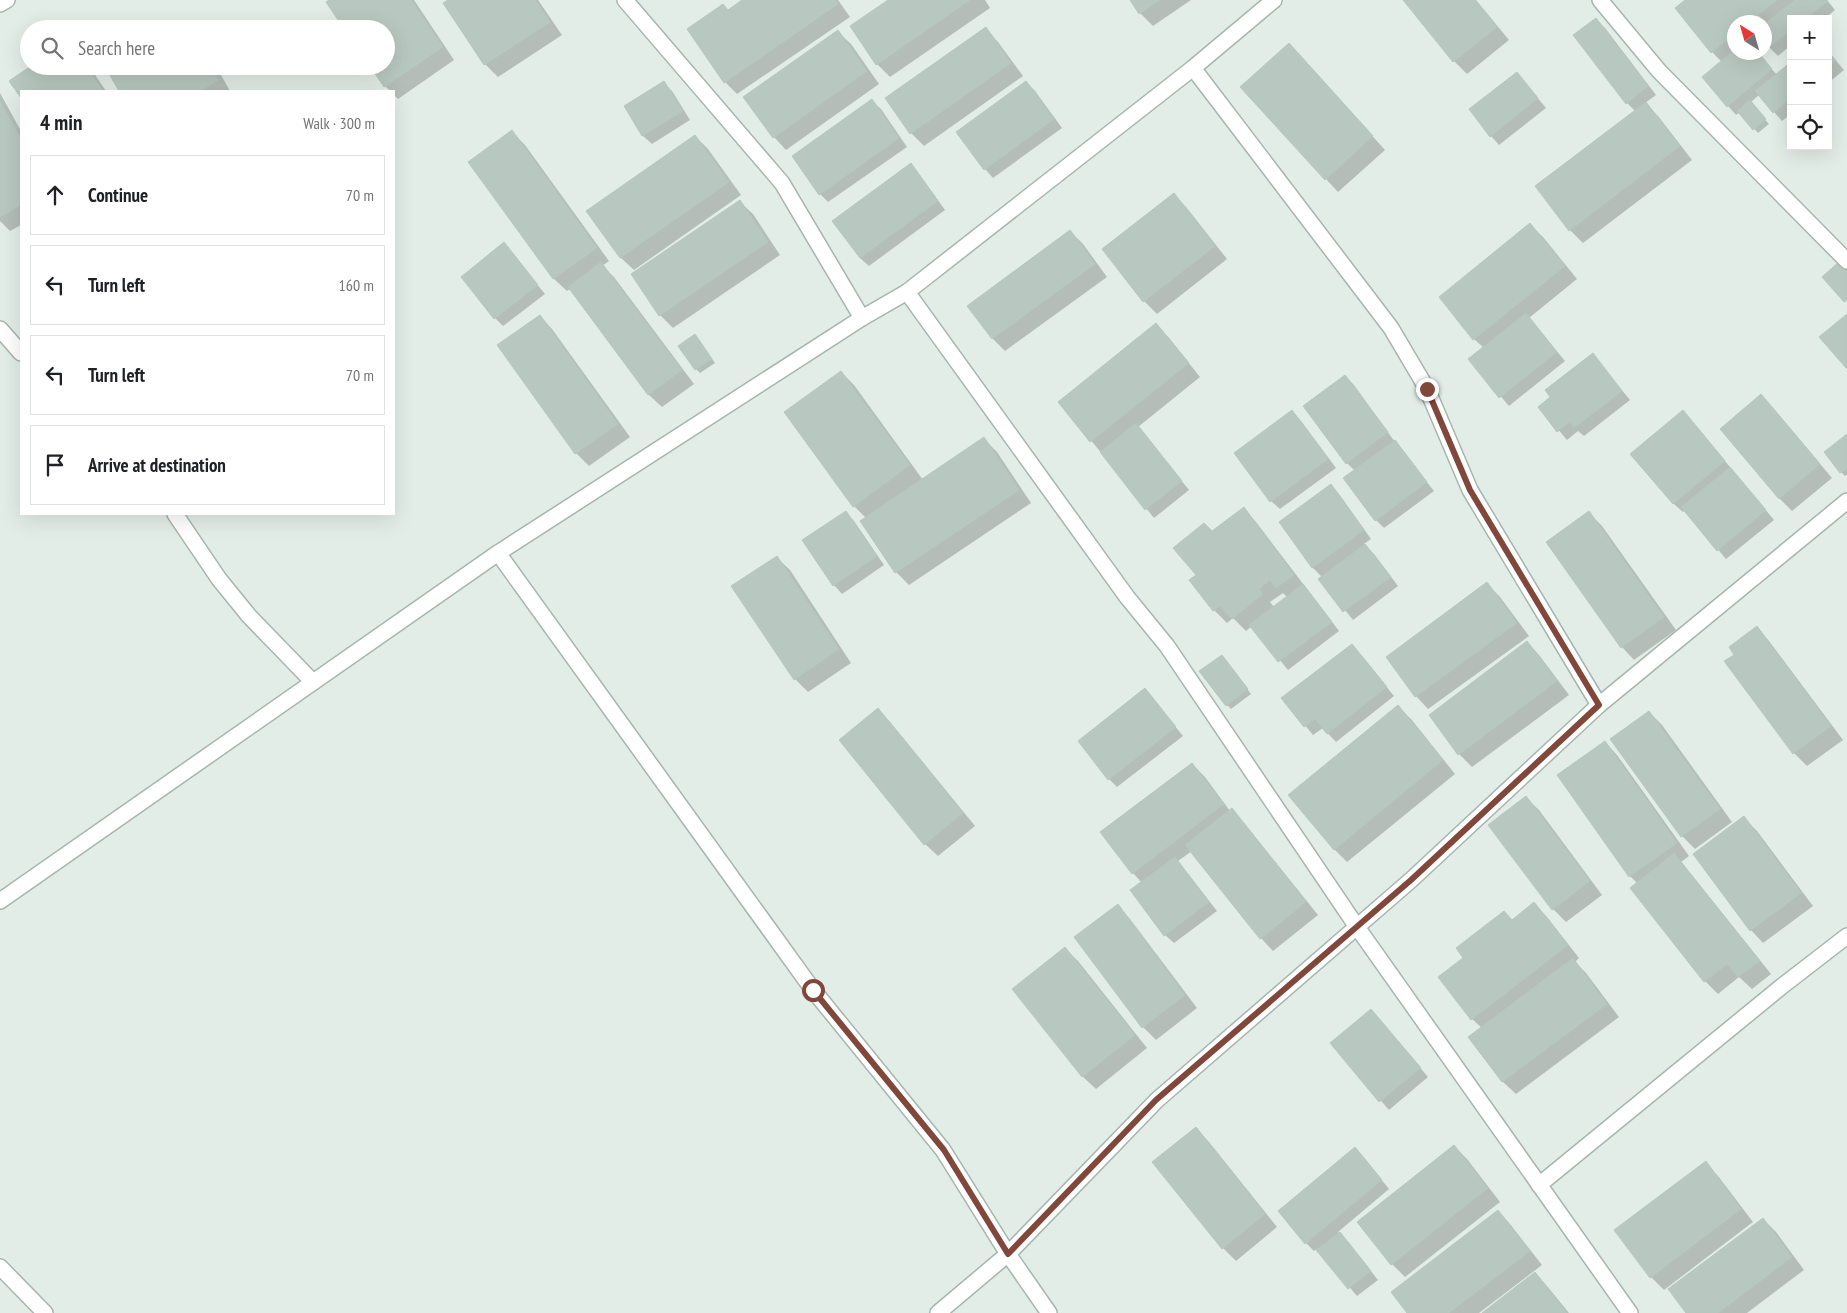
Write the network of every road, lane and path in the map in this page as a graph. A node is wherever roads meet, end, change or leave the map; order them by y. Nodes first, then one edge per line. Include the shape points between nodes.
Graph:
1 (7, 0) edge
2 (625, 0) edge
3 (1274, 0) edge
4 (1600, 0) edge
5 (0, 4) edge
6 (1193, 68) junction
7 (1847, 261) edge
8 (907, 292) junction
9 (862, 318) junction
10 (0, 329) edge
11 (20, 352) edge
12 (1847, 502) edge
13 (176, 515) edge
14 (498, 553) junction
15 (313, 682) junction
16 (1599, 705) junction
17 (0, 901) edge
18 (1356, 927) junction
19 (1847, 936) edge
20 (1540, 1185) junction
21 (1008, 1254) junction
22 (0, 1267) edge
23 (46, 1313) edge
24 (938, 1313) edge
25 (1049, 1313) edge
26 (1630, 1313) edge

1 - 5 street
2 - 9 street via 782,183
3 - 6 street
4 - 7 street via 1659,71
6 - 8 street
6 - 16 street via 1391,328 1427,389 1470,490
8 - 9 street
8 - 18 street via 1127,598 1167,646
9 - 14 street
10 - 11 street
12 - 16 street
13 - 15 street via 219,579 249,616
14 - 15 street
14 - 21 street via 813,990 944,1150
15 - 17 street
16 - 18 street
18 - 20 street
18 - 21 street via 1156,1100
19 - 20 street
20 - 26 street
21 - 24 street
21 - 25 street
22 - 23 street

